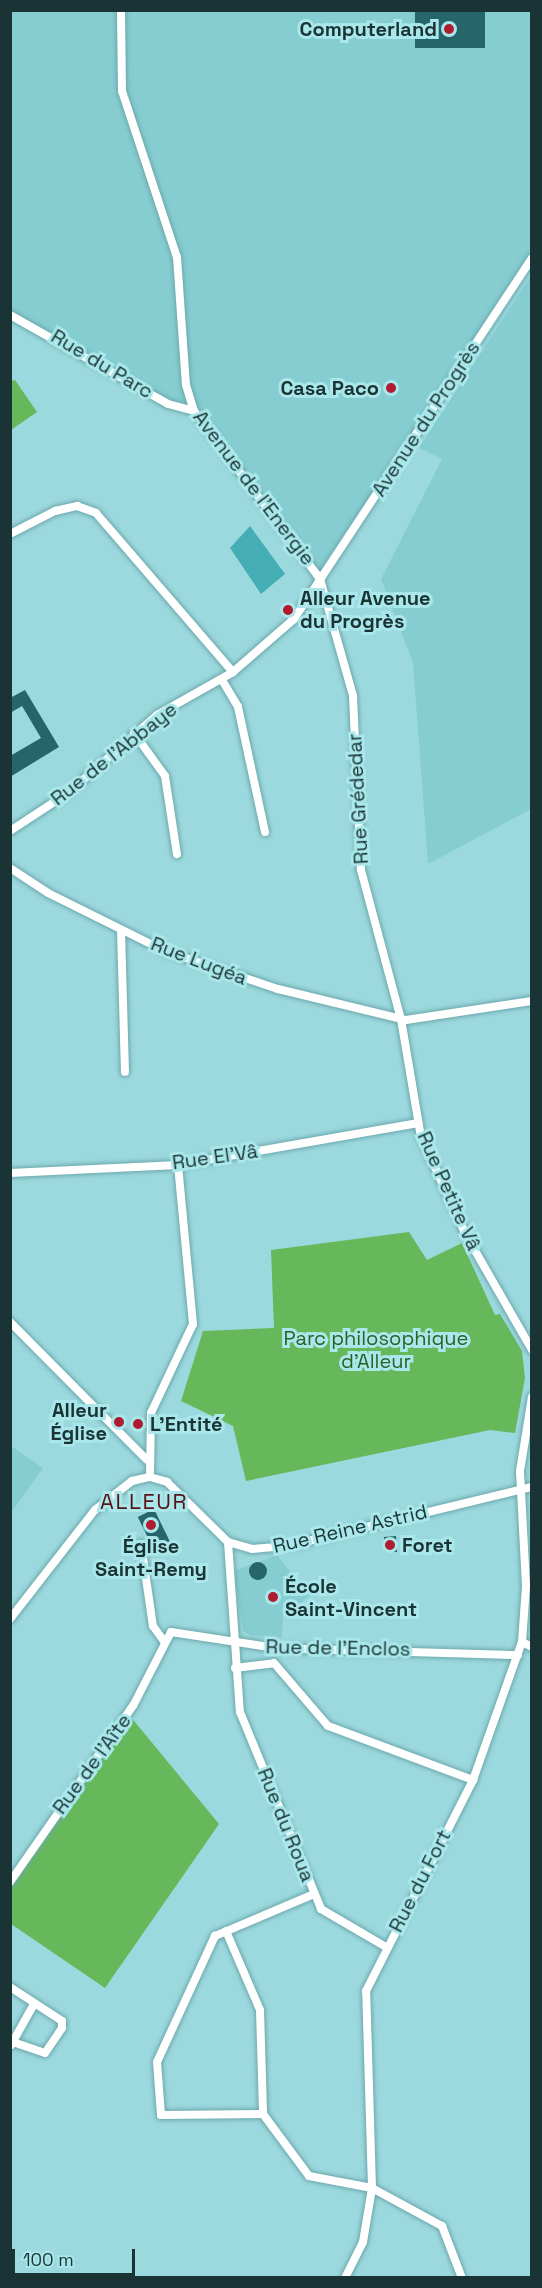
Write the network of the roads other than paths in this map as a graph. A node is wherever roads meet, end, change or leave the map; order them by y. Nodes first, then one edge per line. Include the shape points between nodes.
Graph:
1 (121, 10) edge
2 (531, 258) edge
3 (10, 315) edge
4 (194, 411) junction
5 (10, 534) edge
6 (320, 579) junction
7 (233, 672) junction
8 (222, 680) junction
9 (134, 733) junction
10 (10, 831) edge
11 (265, 832) dead end
12 (177, 854) dead end
13 (10, 868) edge
14 (122, 930) junction
15 (531, 1000) edge
16 (401, 1019) junction
17 (125, 1072) dead end
18 (418, 1123) junction
19 (178, 1165) junction
20 (10, 1173) edge
21 (10, 1322) edge
22 (531, 1350) edge
23 (531, 1397) edge
24 (147, 1460) junction
25 (150, 1477) junction
26 (531, 1487) edge
27 (521, 1488) junction
28 (228, 1542) junction
29 (141, 1544) dead end
30 (10, 1619) edge
31 (164, 1641) junction
32 (522, 1642) junction
33 (235, 1644) junction
34 (531, 1647) edge
35 (276, 1648) junction
36 (518, 1654) junction
37 (273, 1663) junction
38 (235, 1668) junction
39 (473, 1780) junction
40 (10, 1882) edge
41 (314, 1894) junction
42 (226, 1931) junction
43 (386, 1947) junction
44 (10, 1987) edge
45 (34, 2004) junction
46 (11, 2044) edge
47 (263, 2114) junction
48 (372, 2188) junction
49 (345, 2277) edge
50 (462, 2277) edge

1 - 4 street, Avenue de l'Energie via 122,91 177,257 186,385
2 - 6 street, Avenue du Progrès
3 - 4 street, Rue du Parc via 168,404
4 - 6 street, Avenue de l'Energie
5 - 7 street via 55,511 77,506 96,513
6 - 7 street, Rue de l'Abbaye via 294,619
6 - 16 street, Rue Grédedar via 353,696 361,870
7 - 8 street, Rue de l'Abbaye
8 - 9 street, Rue de l'Abbaye
8 - 11 street via 238,707
9 - 10 street, Rue de l'Abbaye via 68,793
9 - 12 street via 165,776
13 - 14 street, Rue Lugéa
14 - 16 street, Rue Lugéa via 231,976
14 - 17 street
15 - 16 street
16 - 18 street, Rue Petite Vâ
18 - 19 street, Rue El'Vâ
18 - 22 street, Rue Petite Vâ via 466,1235
19 - 20 street, Rue El'Vâ
19 - 24 street via 193,1324 152,1413
21 - 24 street
23 - 27 street, Rue du Fort
24 - 25 street
25 - 28 street via 167,1482
25 - 30 street via 132,1481 95,1510
26 - 27 street, Rue Reine Astrid
27 - 28 street, Rue Reine Astrid via 281,1547 252,1549
27 - 32 street, Rue du Fort via 526,1586
28 - 33 street, Rue du Roua
29 - 31 street via 153,1626
31 - 33 street, Rue de l'Enclos via 176,1631
31 - 40 street, Rue de l'Aîte via 133,1706
32 - 34 street
32 - 36 street, Rue du Fort
33 - 35 street, Rue de l'Enclos
33 - 38 street, Rue du Roua
35 - 36 street, Rue de l'Enclos
35 - 37 street
36 - 39 street, Rue du Fort
37 - 38 street
37 - 39 street via 328,1726
38 - 41 street, Rue du Roua via 240,1712
39 - 43 street, Rue du Fort
41 - 42 street
41 - 43 street, Rue du Roua via 329,1918
42 - 47 street via 260,2010
42 - 47 street via 215,1936 157,2062 160,2115
43 - 48 street, Rue du Fort via 364,2008
44 - 45 street
45 - 46 street
45 - 46 street via 62,2020 62,2028 45,2053
47 - 48 street via 309,2176
48 - 49 street, Rue du Fort via 363,2242
48 - 50 street via 442,2226

